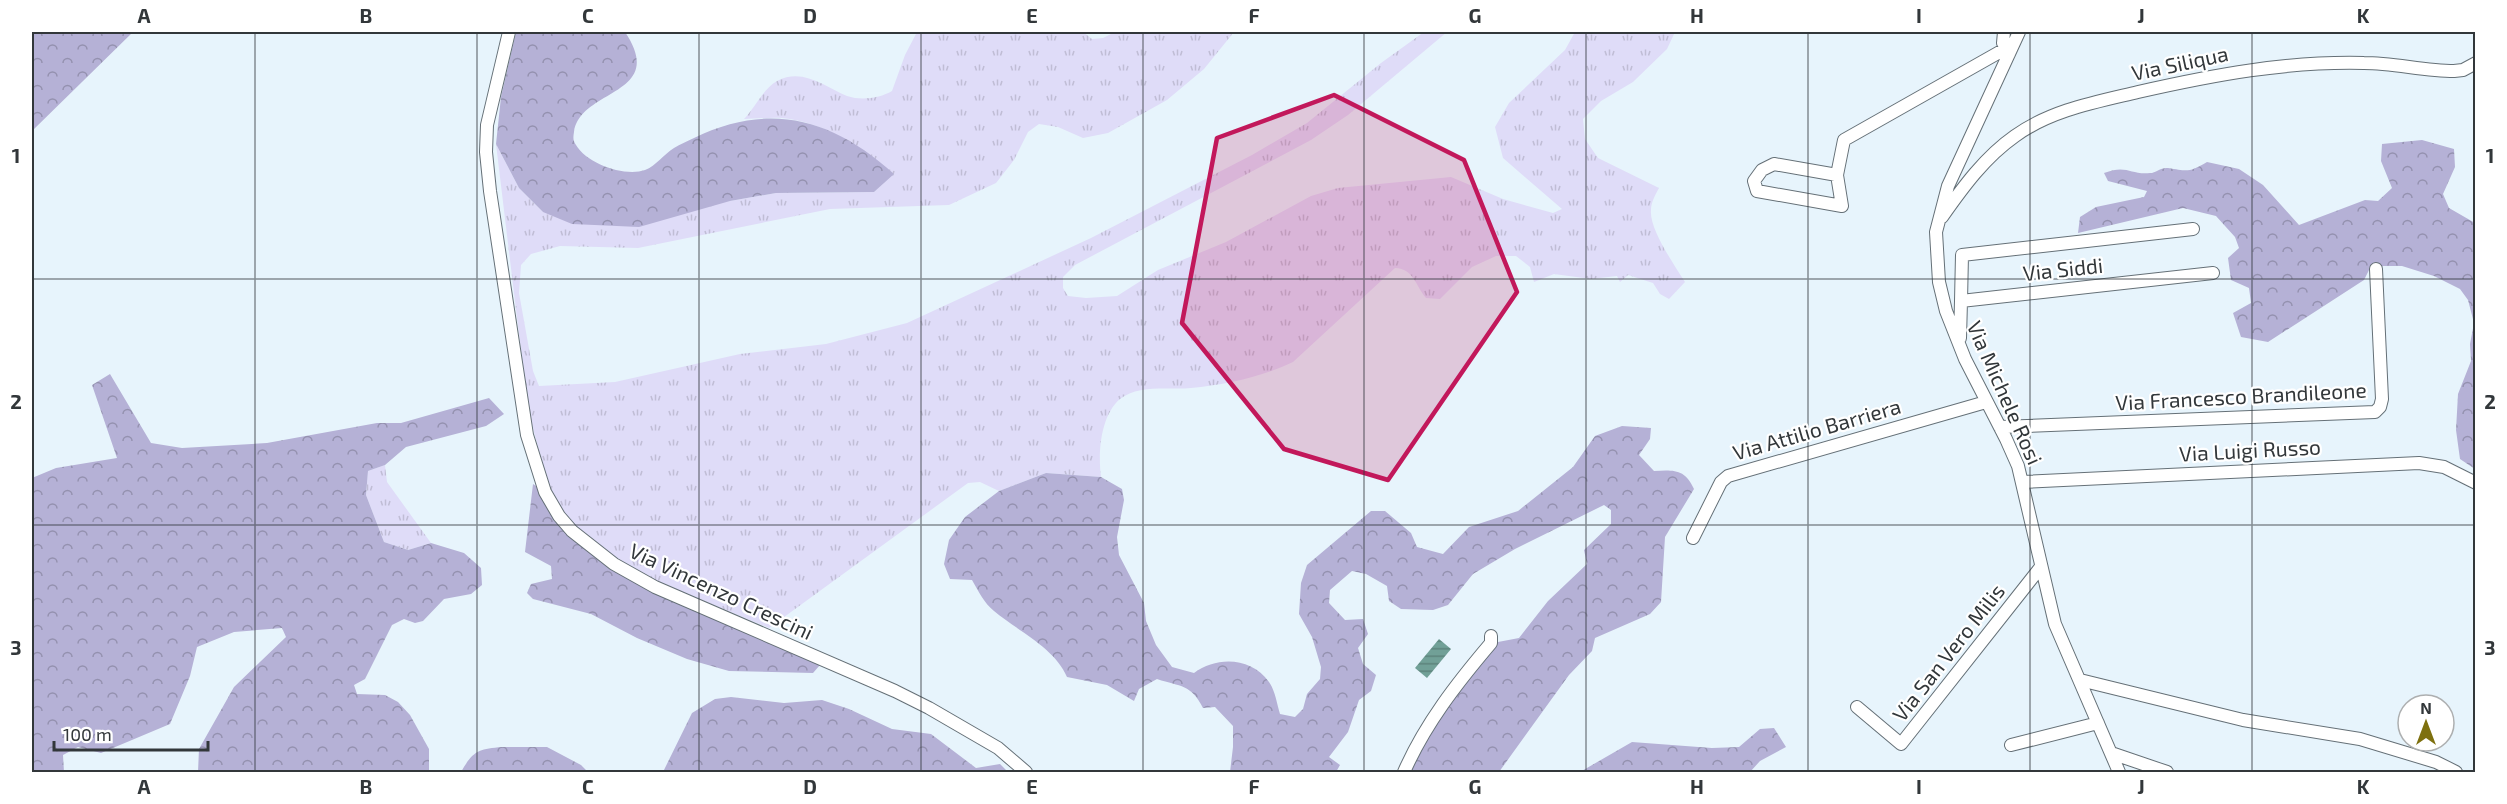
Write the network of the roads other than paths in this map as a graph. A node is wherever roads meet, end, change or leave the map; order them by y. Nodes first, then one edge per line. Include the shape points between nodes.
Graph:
1 (509, 32) edge
2 (2004, 32) edge
3 (2019, 32) edge
4 (2007, 51) junction
5 (2475, 63) edge
6 (1837, 175) junction
7 (1937, 222) junction
8 (2193, 229) dead end
9 (2376, 269) dead end
10 (2213, 273) dead end
11 (1961, 301) junction
12 (1959, 346) junction
13 (1986, 402) junction
14 (2000, 427) junction
15 (2023, 482) junction
16 (2475, 483) edge
17 (1693, 538) dead end
18 (2040, 568) junction
19 (1491, 636) dead end
20 (2080, 681) junction
21 (1857, 707) dead end
22 (2098, 723) junction
23 (2011, 745) dead end
24 (2111, 753) junction
25 (1026, 772) edge
26 (1404, 772) edge
27 (2120, 772) edge
28 (2167, 772) edge
29 (2456, 772) edge

1 - 25 street, Via Vincenzo Crescini via 488,125 490,191 527,435 541,482 560,516 586,543 639,579 930,708 998,748
2 - 4 street via 2002,40
3 - 4 street, Via Michele Rosi
4 - 6 street via 1844,140
4 - 7 street, Via Michele Rosi via 1948,186
5 - 7 street, Via Siliqua via 2454,71 2364,63 2278,66 2200,78 2078,107 2037,123 2009,140 1976,172
6 - 6 street via 1842,206 1757,191 1754,181 1762,170 1774,164
7 - 12 street, Via Michele Rosi via 1939,282
8 - 11 street via 1962,255
9 - 14 street, Via Francesco Brandileone via 2382,399 2375,412
10 - 11 street, Via Siddi
11 - 12 street
12 - 13 street, Via Michele Rosi
13 - 14 street, Via Michele Rosi
13 - 17 street, Via Attilio Barriera via 1728,476 1721,482
14 - 15 street, Via Michele Rosi
15 - 16 street, Via Luigi Russo via 2419,463 2444,467
15 - 18 street, Via Michele Rosi
18 - 20 street, Via Michele Rosi via 2055,624
18 - 21 street, Via San Vero Milis via 1901,744
19 - 26 street via 1491,643 1442,705
20 - 22 street, Via Michele Rosi
20 - 29 street via 2243,720 2360,739
22 - 23 street
22 - 24 street, Via Michele Rosi
24 - 27 street, Via Michele Rosi
24 - 28 street

